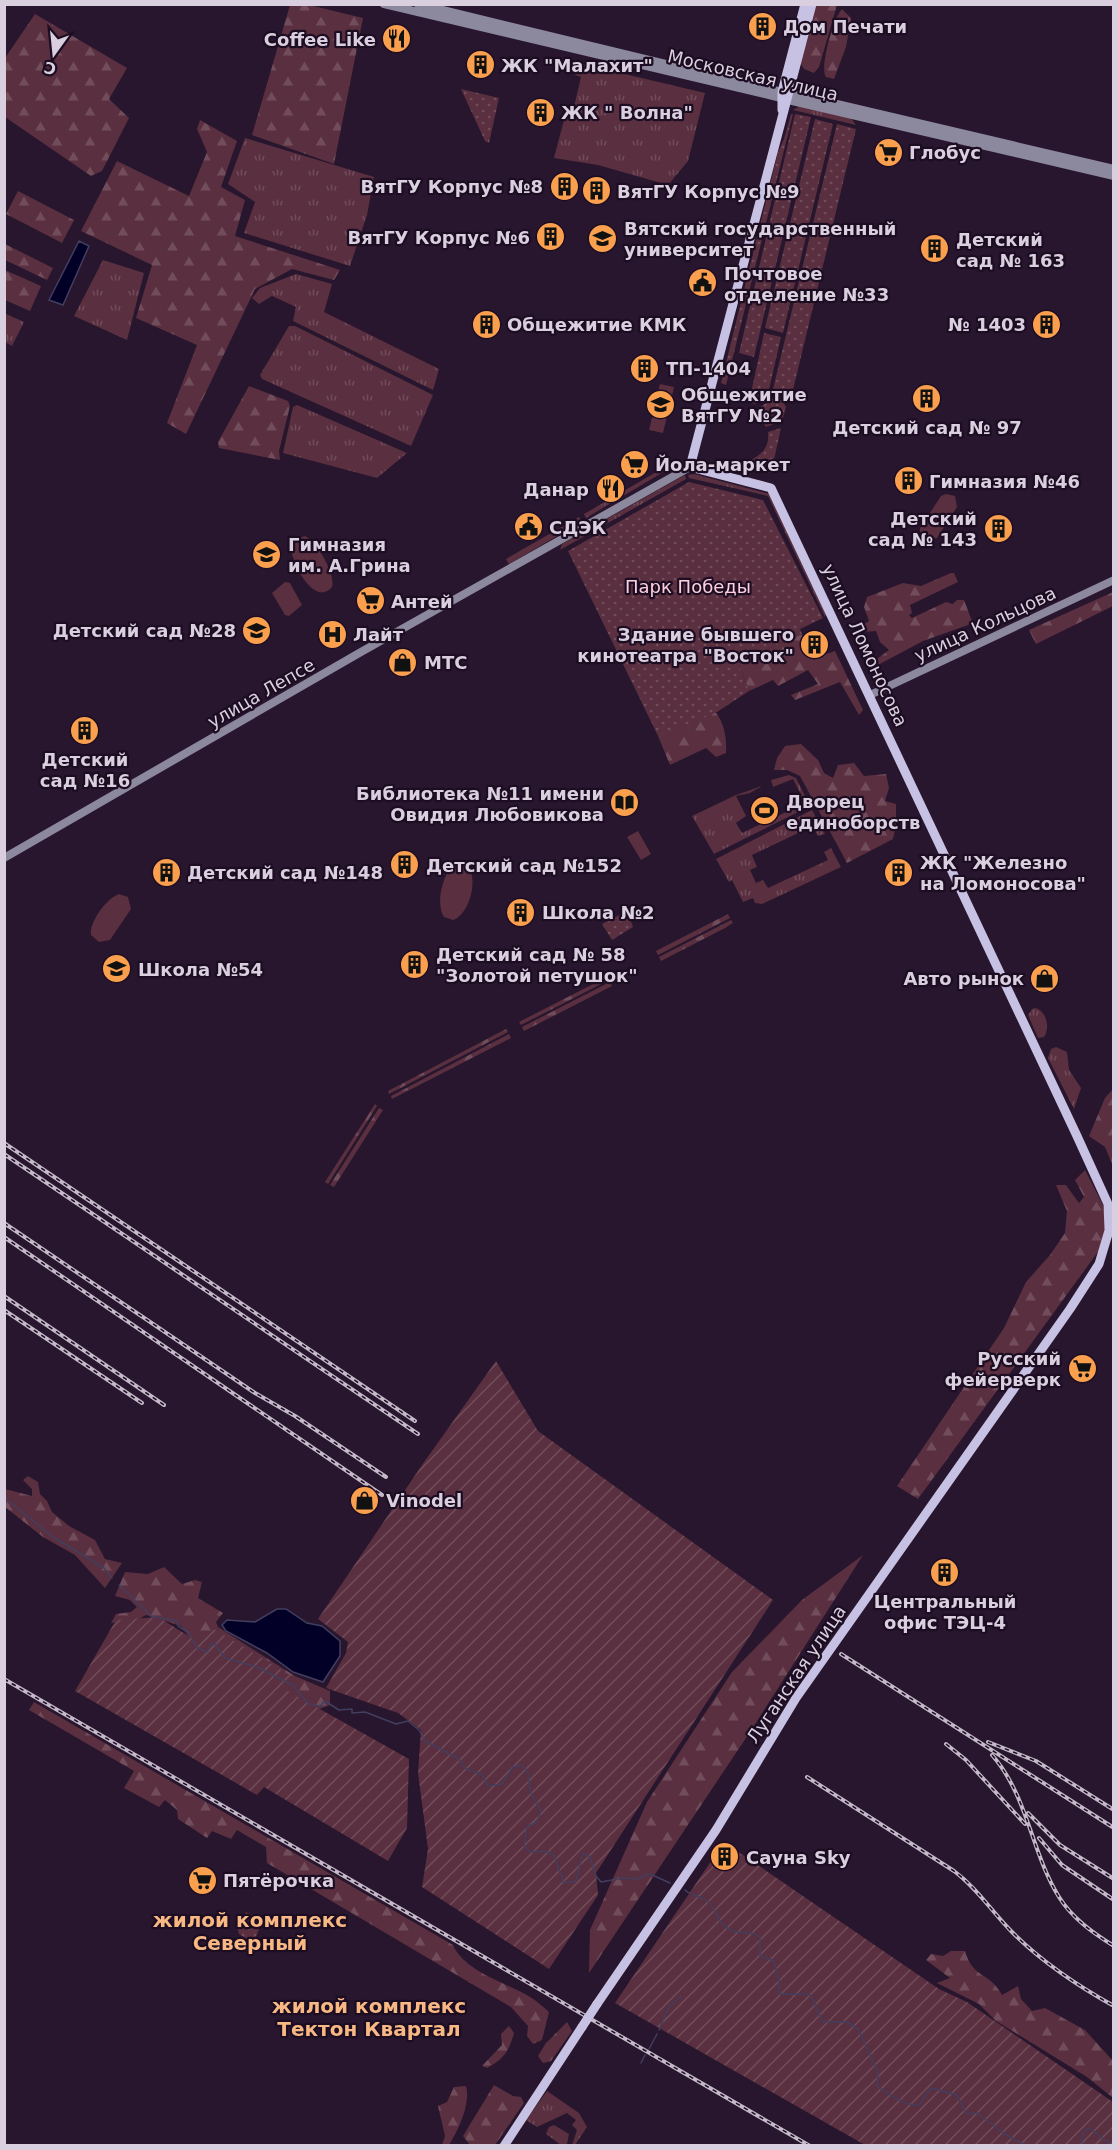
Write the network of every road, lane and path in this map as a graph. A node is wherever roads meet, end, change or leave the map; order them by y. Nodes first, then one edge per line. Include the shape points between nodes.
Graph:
1 (384, 4) edge
2 (418, 4) edge
3 (805, 4) edge
4 (812, 4) edge
5 (606, 54) junction
6 (785, 96) junction
7 (862, 114) junction
8 (1113, 169) edge
9 (1113, 176) edge
10 (690, 467) junction
11 (1113, 580) edge
12 (870, 695) junction
13 (4, 858) edge
14 (1111, 1207) edge
15 (1110, 1227) edge
16 (1113, 1243) edge
17 (1113, 1251) edge
18 (1098, 1264) junction
19 (504, 2145) edge

1 - 5 main road, Московская улица
2 - 5 main road, Московская улица
3 - 6 highway
4 - 6 highway
5 - 6 main road, Московская улица
6 - 7 main road, Московская улица
6 - 10 highway
7 - 8 main road, Московская улица
7 - 9 main road, Московская улица
10 - 12 highway, улица Ломоносова via 771,488
10 - 13 main road, улица Лепсе
11 - 12 main road, улица Кольцова
12 - 14 highway, улица Ломоносова
14 - 15 highway, улица Ломоносова
15 - 16 highway
15 - 18 highway, Луганская улица
17 - 18 highway
18 - 19 highway, Луганская улица, bridge via 796,1698 716,1830

